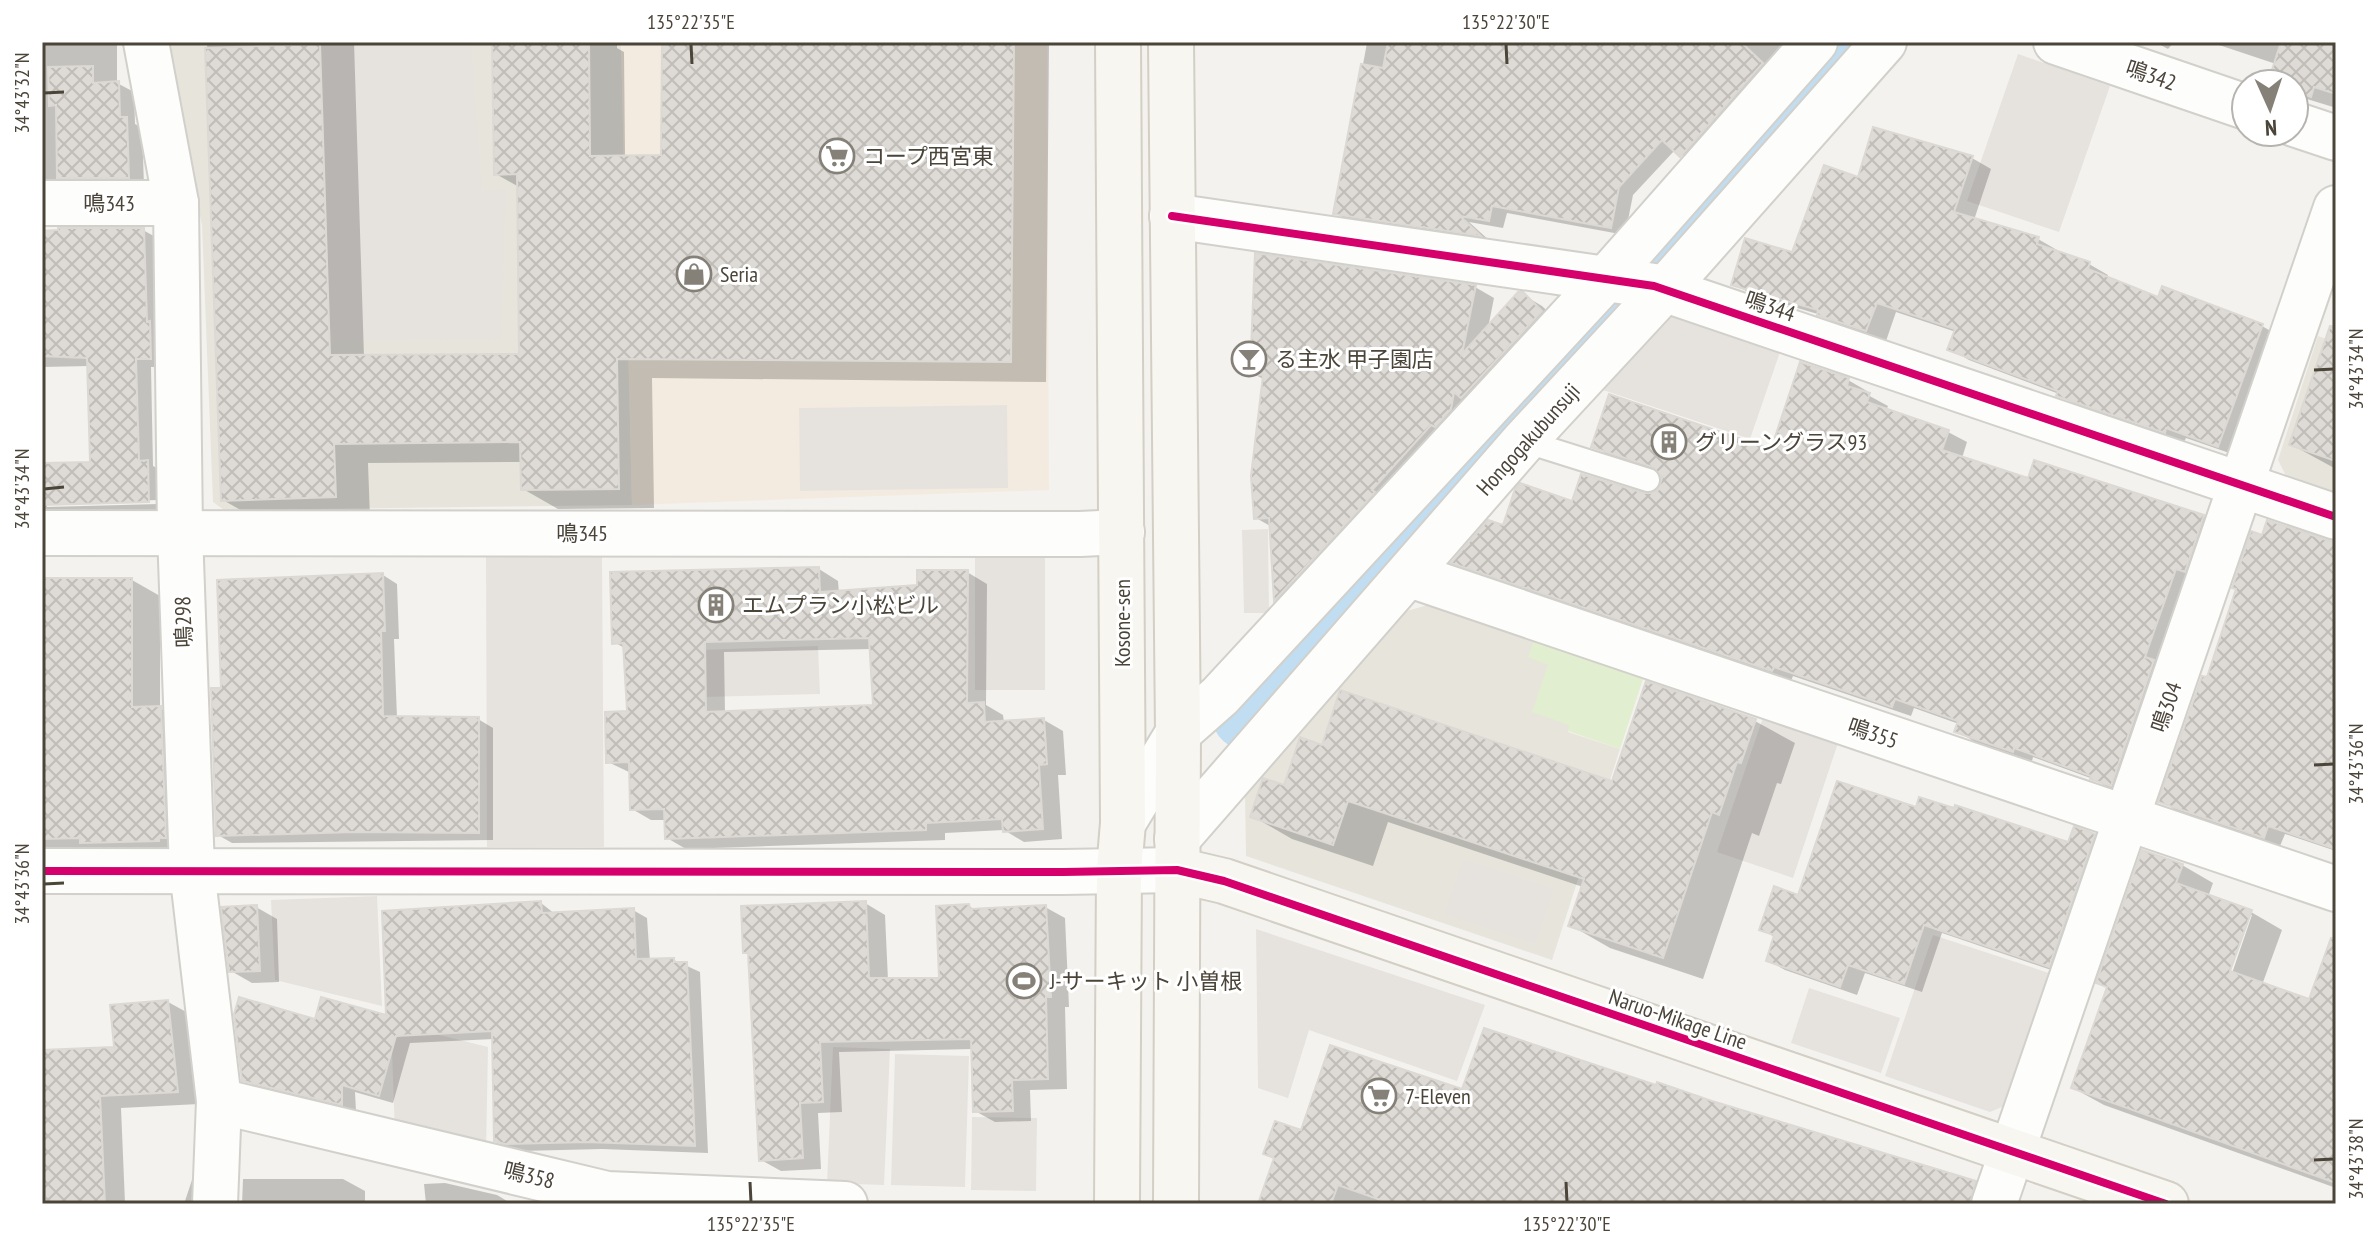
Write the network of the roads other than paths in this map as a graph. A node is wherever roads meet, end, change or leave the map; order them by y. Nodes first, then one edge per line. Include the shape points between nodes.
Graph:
1 (146, 42) edge
2 (1118, 42) edge
3 (1171, 42) edge
4 (1815, 42) edge
5 (1884, 42) edge
6 (2056, 42) edge
7 (2230, 102) edge
8 (2310, 129) edge
9 (2336, 138) edge
10 (42, 203) edge
11 (176, 203) junction
12 (2336, 208) edge
13 (1172, 216) junction
14 (1637, 284) junction
15 (1524, 441) junction
16 (1648, 480) dead end
17 (2241, 485) junction
18 (2336, 517) edge
19 (180, 532) junction
20 (1122, 532) junction
21 (42, 533) edge
22 (1410, 575) junction
23 (1178, 733) junction
24 (2128, 819) junction
25 (1123, 823) junction
26 (1177, 855) junction
27 (192, 870) junction
28 (1119, 870) junction
29 (42, 871) edge
30 (2336, 889) edge
31 (219, 1101) junction
32 (2012, 1153) junction
33 (526, 1189) edge
34 (215, 1204) edge
35 (845, 1204) edge
36 (1117, 1204) edge
37 (1176, 1204) edge
38 (1994, 1204) edge
39 (2166, 1204) edge

1 - 11 street, 鳴298
2 - 20 street, Kosone-sen
3 - 13 street
4 - 14 street, Hongogakubunsuji
5 - 14 street, Hongogakubunsuji
6 - 7 street, 鳴342
8 - 9 street
10 - 11 street, 鳴343
11 - 19 street, 鳴298
12 - 17 street, 鳴304
13 - 14 street, 鳴344
13 - 23 street
14 - 15 street, Hongogakubunsuji
14 - 17 street, 鳴344
14 - 23 street, Hongogakubunsuji
15 - 16 lane
15 - 22 street, Hongogakubunsuji
17 - 18 street, 鳴344
17 - 24 street, 鳴304
19 - 20 street, 鳴345
19 - 21 street, 鳴345
19 - 27 street, 鳴298
20 - 25 street, Kosone-sen
22 - 24 street, 鳴355
22 - 26 street, Hongogakubunsuji via 1220,787
23 - 25 street, Hongogakubunsuji
23 - 26 street
24 - 30 street, 鳴355
24 - 32 street, 鳴304
25 - 28 street, Kosone-sen
26 - 28 street
26 - 32 street, Naruo-Mikage Line via 1224,881
26 - 37 street
27 - 28 street
27 - 29 street
27 - 31 street, 鳴298
28 - 36 street, Kosone-sen
31 - 33 street, 鳴358
31 - 34 street, 鳴298
32 - 38 street, 鳴304
32 - 39 street, Naruo-Mikage Line
33 - 35 street, 鳴358

